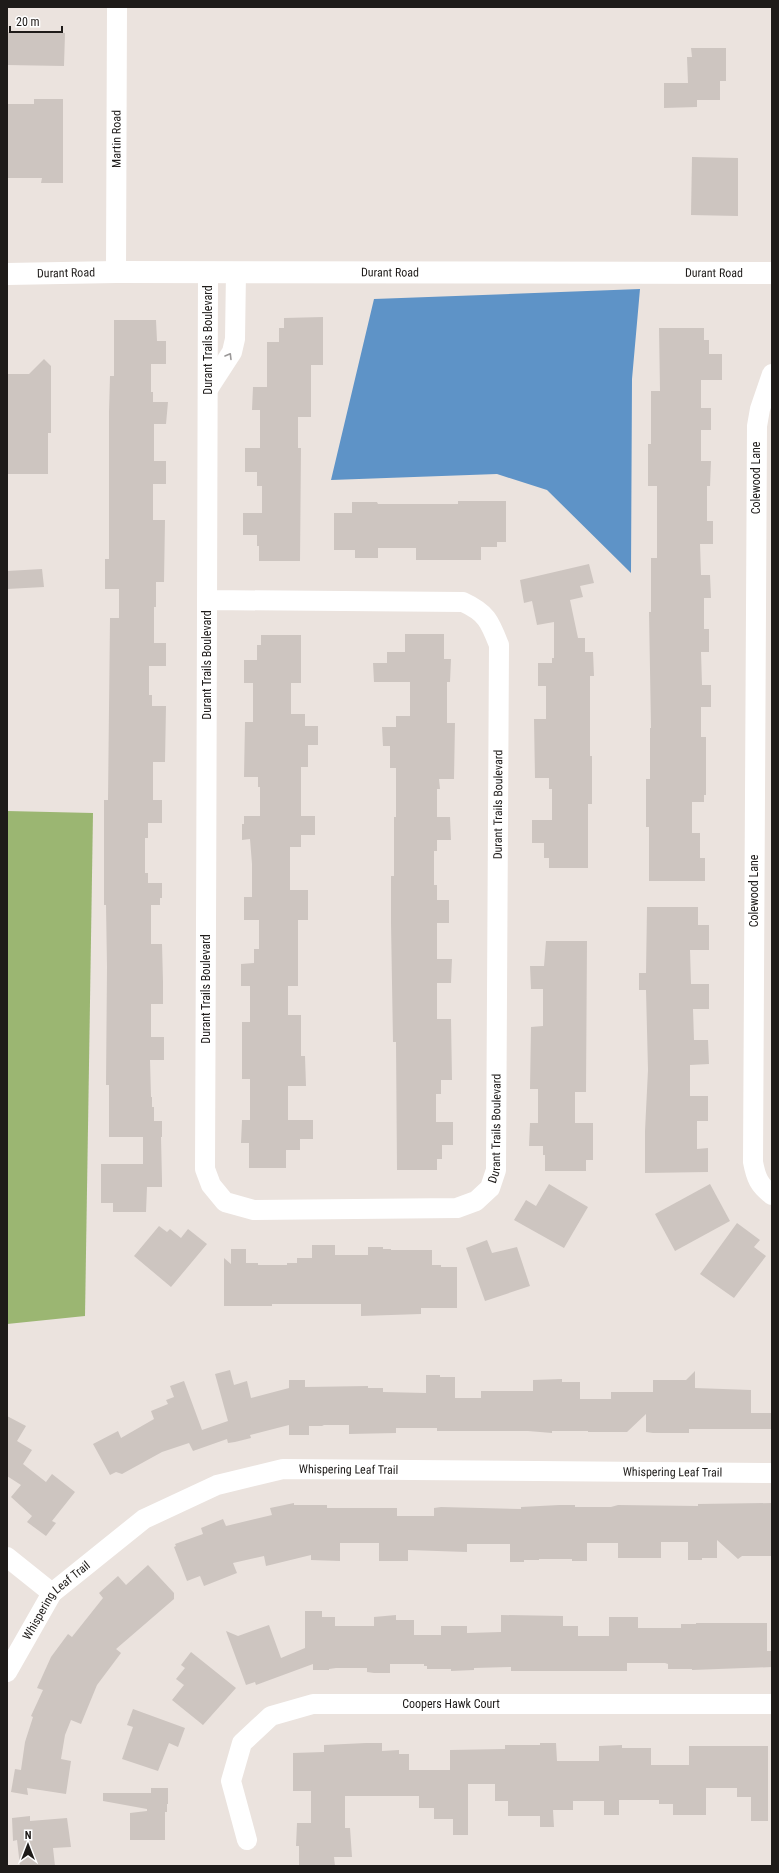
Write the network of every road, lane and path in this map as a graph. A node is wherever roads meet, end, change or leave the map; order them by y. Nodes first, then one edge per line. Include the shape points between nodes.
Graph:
1 (117, 7) edge
2 (116, 272) junction
3 (208, 272) junction
4 (236, 272) junction
5 (772, 273) edge
6 (7, 274) edge
7 (772, 377) edge
8 (208, 389) junction
9 (764, 579) edge
10 (208, 600) junction
11 (772, 1195) edge
12 (772, 1472) edge
13 (7, 1557) edge
14 (52, 1593) junction
15 (7, 1672) edge
16 (772, 1704) edge
17 (246, 1840) dead end

1 - 2 street, Martin Road
2 - 3 street, Durant Road
2 - 6 street, Durant Road
3 - 4 street, Durant Road
3 - 8 street, Durant Trails Boulevard
4 - 5 street, Durant Road
8 -> 4 street via 232,352 235,339
7 - 9 street, Colewood Lane via 760,409 757,426
8 - 10 street, Durant Trails Boulevard
9 - 11 street, Colewood Lane via 753,1162 756,1177 762,1187
10 - 10 street, Durant Trails Boulevard via 205,1169 211,1185 225,1202 254,1210 457,1208 476,1201 490,1188 496,1170 499,645 491,624 478,609 463,602
12 - 14 street, Whispering Leaf Trail via 283,1469 217,1484 144,1519
13 - 14 street
14 - 15 street, Whispering Leaf Trail
16 - 17 street, Coopers Hawk Court via 313,1704 271,1716 242,1743 231,1781

